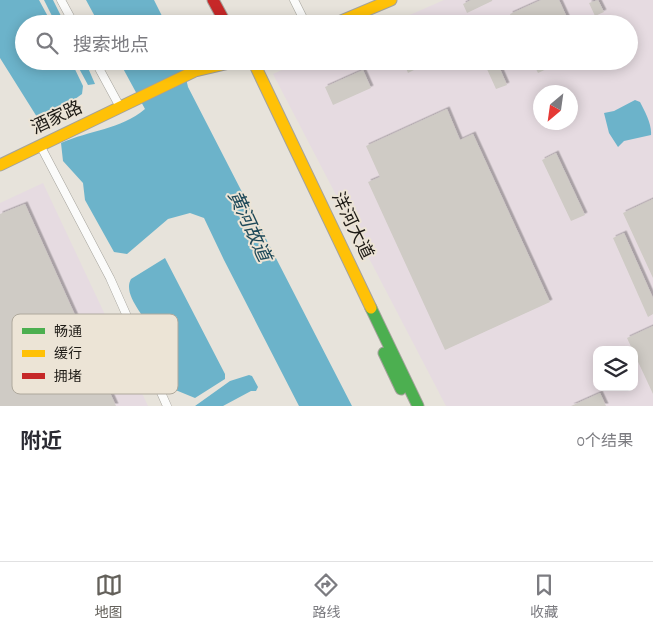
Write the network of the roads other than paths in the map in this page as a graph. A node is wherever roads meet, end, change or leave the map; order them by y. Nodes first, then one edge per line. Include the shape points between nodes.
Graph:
1 (62, 0) edge
2 (214, 0) edge
3 (222, 0) edge
4 (294, 0) edge
5 (391, 0) edge
6 (70, 15) edge
7 (222, 15) edge
8 (230, 15) edge
9 (302, 15) edge
10 (355, 15) edge
11 (101, 70) edge
12 (199, 70) edge
13 (250, 70) edge
14 (257, 70) edge
15 (124, 106) junction
16 (40, 145) junction
17 (0, 165) edge
18 (126, 314) edge
19 (162, 394) edge
20 (167, 406) edge
21 (410, 406) edge
22 (418, 406) edge

1 - 6 street
2 - 7 main road
3 - 8 main road
4 - 9 street
5 - 10 main road
11 - 15 street
12 - 15 main road, 酒家路
13 - 21 main road, 洋河大道
14 - 22 main road, 洋河大道
15 - 16 main road, 酒家路
16 - 17 main road, 酒家路
16 - 18 street
19 - 20 street

